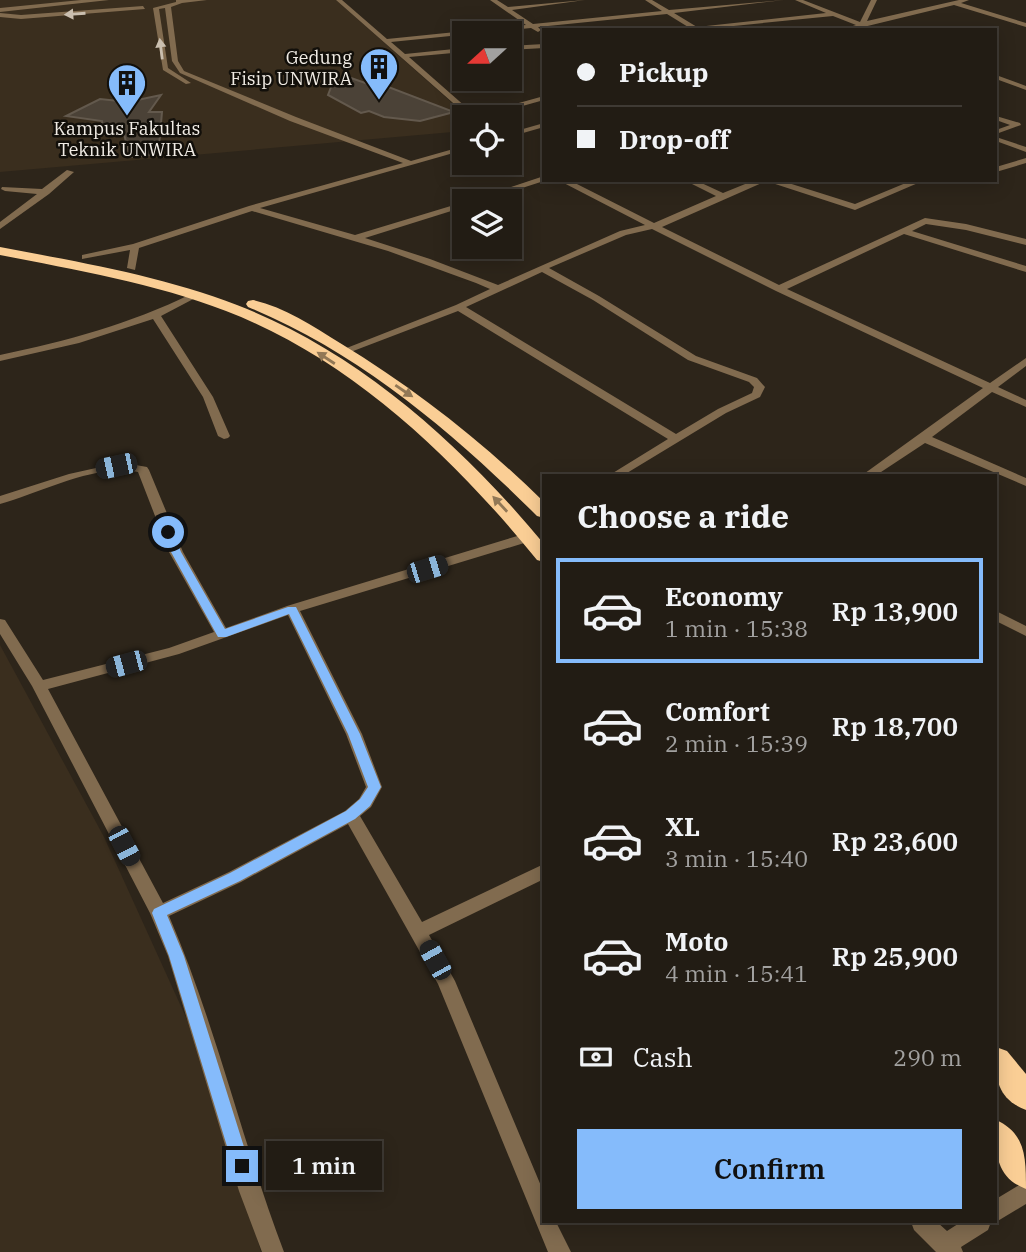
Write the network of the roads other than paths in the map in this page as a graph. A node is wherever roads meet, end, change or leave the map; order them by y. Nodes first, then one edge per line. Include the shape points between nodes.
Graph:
1 (106, 0) edge
2 (141, 0) edge
3 (204, 0) edge
4 (339, 0) edge
5 (493, 0) edge
6 (582, 0) edge
7 (648, 0) edge
8 (780, 0) edge
9 (798, 0) edge
10 (874, 0) edge
11 (966, 0) edge
12 (180, 1) edge
13 (955, 3) junction
14 (168, 7) junction
15 (143, 8) junction
16 (156, 8) junction
17 (508, 9) junction
18 (0, 10) edge
19 (669, 13) junction
20 (833, 14) junction
21 (0, 15) edge
22 (1026, 24) edge
23 (861, 25) junction
24 (170, 26) junction
25 (158, 27) junction
26 (534, 27) junction
27 (522, 28) edge
28 (695, 28) edge
29 (706, 28) edge
30 (851, 28) edge
31 (866, 28) edge
32 (542, 33) edge
33 (452, 34) edge
34 (386, 41) junction
35 (542, 46) edge
36 (522, 47) edge
37 (452, 51) edge
38 (403, 56) junction
39 (997, 77) edge
40 (1026, 88) edge
41 (542, 99) edge
42 (461, 105) edge
43 (519, 105) edge
44 (997, 118) edge
45 (1023, 125) edge
46 (542, 126) edge
47 (522, 131) edge
48 (326, 132) junction
49 (997, 132) edge
50 (313, 135) junction
51 (997, 139) edge
52 (1026, 150) edge
53 (452, 151) edge
54 (1026, 160) edge
55 (410, 163) junction
56 (396, 168) junction
57 (997, 170) edge
58 (70, 172) dead end
59 (542, 180) edge
60 (566, 182) edge
61 (692, 182) edge
62 (757, 182) edge
63 (776, 182) edge
64 (916, 182) edge
65 (5, 189) dead end
66 (512, 189) edge
67 (46, 192) junction
68 (723, 196) junction
69 (252, 208) junction
70 (452, 208) edge
71 (0, 226) edge
72 (655, 226) junction
73 (904, 231) junction
74 (356, 238) junction
75 (0, 241) edge
76 (1026, 242) edge
77 (135, 246) junction
78 (0, 251) edge
79 (85, 257) junction
80 (132, 268) junction
81 (541, 268) junction
82 (1026, 269) edge
83 (497, 288) junction
84 (779, 289) junction
85 (194, 296) junction
86 (459, 307) junction
87 (156, 316) junction
88 (344, 351) junction
89 (0, 358) edge
90 (1026, 361) edge
91 (989, 387) junction
92 (1026, 404) edge
93 (224, 436) dead end
94 (925, 438) junction
95 (676, 439) junction
96 (617, 474) edge
97 (870, 474) edge
98 (1026, 482) edge
99 (0, 500) edge
100 (542, 510) edge
101 (529, 537) junction
102 (542, 553) edge
103 (292, 609) junction
104 (997, 616) edge
105 (0, 623) edge
106 (1026, 632) edge
107 (222, 634) junction
108 (39, 686) junction
109 (351, 815) junction
110 (542, 872) edge
111 (159, 913) junction
112 (419, 932) junction
113 (997, 1061) edge
114 (1026, 1097) edge
115 (997, 1136) edge
116 (1026, 1174) edge
117 (1026, 1191) edge
118 (997, 1210) edge
119 (542, 1213) edge
120 (546, 1223) edge
121 (923, 1223) edge
122 (979, 1223) edge
123 (948, 1248) edge
124 (273, 1252) edge
125 (560, 1252) edge

1 - 18 street
2 - 15 street via 135,4
3 - 12 street
4 - 34 street
5 - 17 street
6 - 17 street
7 - 19 street
8 - 19 street
9 - 20 street
10 - 23 street
11 - 13 street
12 - 14 street
13 - 22 street
13 - 23 street
14 - 16 street
14 - 24 street
15 - 16 street
15 -> 21 street
16 - 25 street
17 - 26 street
19 - 26 street
19 - 28 street
20 - 23 street
20 - 29 street
23 - 30 street
23 - 31 street
24 - 25 street
24 - 48 street via 175,61 182,72
50 -> 25 street via 169,74 162,62
26 - 27 street
26 - 32 street
33 - 34 street
34 - 38 street
35 - 36 street
37 - 38 street
38 - 42 street
39 - 40 street
41 - 43 street
44 - 45 street
45 - 49 street
46 - 47 street
48 - 50 street
48 - 55 street
50 - 56 street
51 - 52 street
53 - 55 street
54 - 57 street
55 - 56 street
56 - 69 street
58 - 67 street
59 - 66 street
60 - 72 street
61 - 68 street
62 - 68 street
63 - 64 street via 855,207
65 - 67 street
67 - 71 street
68 - 72 street
69 - 74 street via 295,225
69 - 77 street
70 - 74 street
72 - 81 street via 623,233
72 - 84 street
73 - 76 street via 929,221
73 - 82 street
73 - 84 street
74 - 83 street
75 - 79 highway
77 - 79 street
77 - 80 street
78 - 85 highway
79 - 80 highway
80 - 88 highway via 208,288 282,315
81 - 83 street
81 - 95 street via 692,358 753,380 760,387 756,395
83 - 86 street
84 - 91 street
85 - 87 street
101 -> 85 highway via 447,450 396,407 300,342 255,318
86 - 88 street
86 - 95 street
87 - 89 street via 90,338
87 - 93 street via 208,397
88 -> 100 highway via 459,432
90 - 91 street
91 - 92 street
91 - 94 street
94 - 97 street
94 - 98 street
95 - 96 street
99 - 107 street via 116,466 143,470 176,552
101 - 102 highway
101 - 103 street
103 - 107 street
103 - 109 street via 373,782 371,793
104 - 106 street
105 - 108 street
107 - 108 street
108 - 111 street
109 - 111 street
109 - 112 street
110 - 112 street
111 - 124 street
112 - 119 street via 446,981
113 - 114 highway
115 - 116 highway
117 - 118 street
120 - 125 street
121 - 123 street
122 - 123 street

